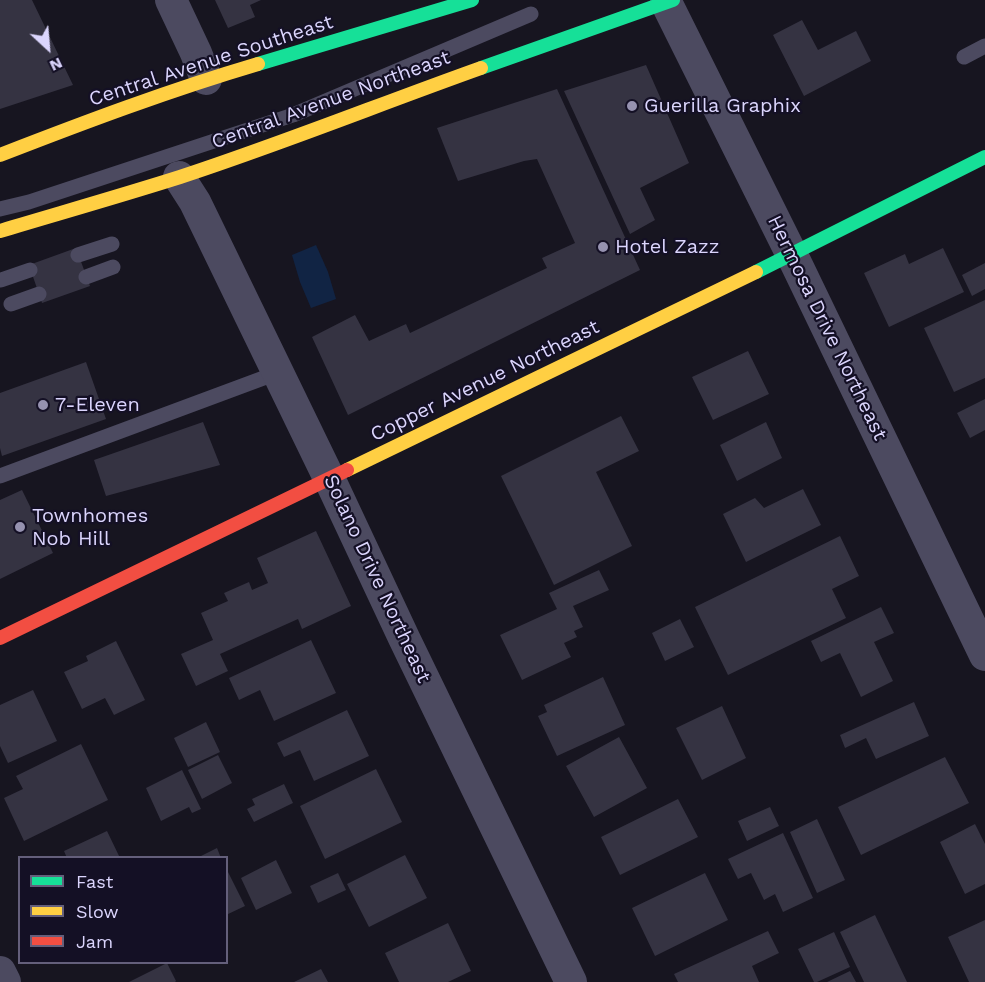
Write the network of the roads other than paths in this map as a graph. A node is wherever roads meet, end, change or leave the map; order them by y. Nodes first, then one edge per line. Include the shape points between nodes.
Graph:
1 (171, 0) edge
2 (472, 0) edge
3 (670, 1) edge
4 (450, 3) edge
5 (531, 14) dead end
6 (985, 46) edge
7 (964, 57) dead end
8 (206, 79) junction
9 (0, 155) edge
10 (985, 157) edge
11 (178, 177) junction
12 (0, 209) edge
13 (0, 231) edge
14 (112, 244) dead end
15 (78, 255) dead end
16 (792, 255) junction
17 (113, 267) dead end
18 (30, 270) dead end
19 (86, 277) dead end
20 (1, 280) edge
21 (39, 294) dead end
22 (11, 304) dead end
23 (277, 373) junction
24 (0, 476) edge
25 (329, 478) junction
26 (0, 638) edge
27 (985, 655) edge
28 (0, 972) edge
29 (5, 982) edge
30 (571, 982) edge

1 - 8 street
2 - 4 main road, Central Avenue Southeast
3 - 11 main road, Central Avenue Northeast
3 - 16 street, Hermosa Drive Northeast
4 - 8 main road, Central Avenue Southeast
5 - 12 lane, Central Avenue Northeast via 287,117
6 - 7 lane
8 - 9 main road, Central Avenue Southeast
10 - 16 main road, Copper Avenue Northeast
11 - 13 main road, Central Avenue Northeast
11 - 23 street, Solano Drive Northeast via 195,202
14 - 15 lane
16 - 25 main road, Copper Avenue Northeast
16 - 27 street, Hermosa Drive Northeast
17 - 19 lane
18 - 20 lane
21 - 22 lane
23 - 24 lane
23 - 25 street, Solano Drive Northeast
25 - 26 main road, Copper Avenue Northeast
25 - 30 street, Solano Drive Northeast
28 - 29 street

